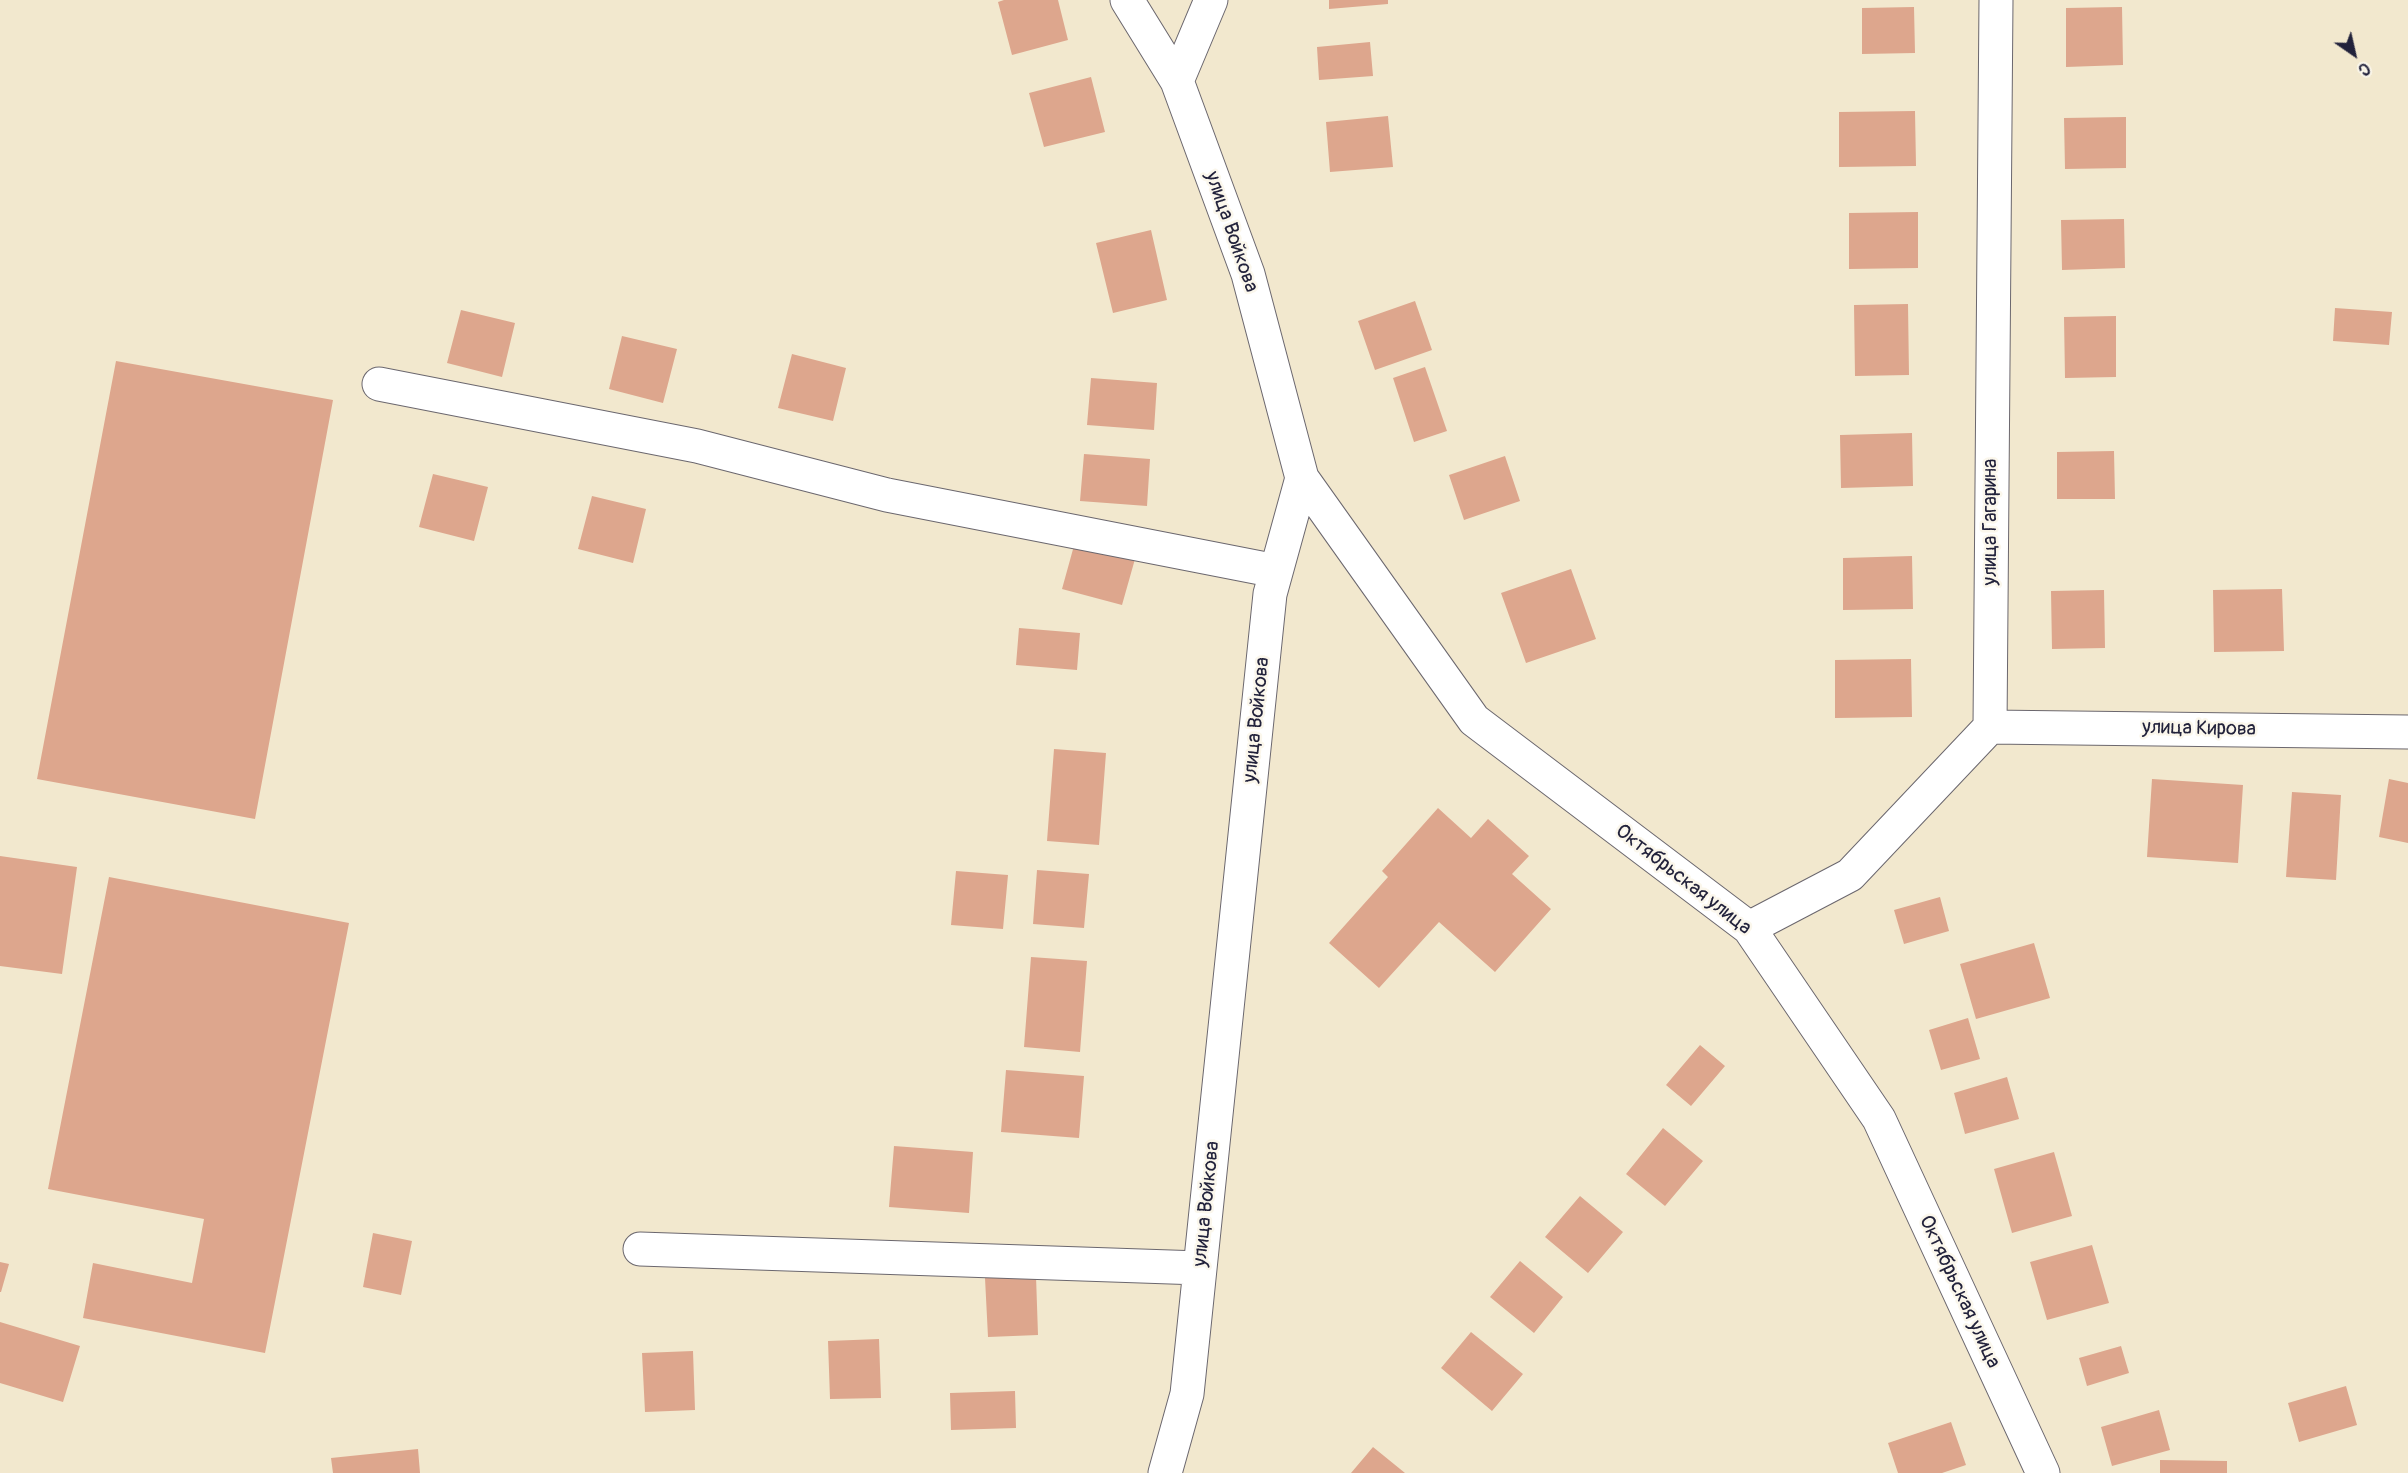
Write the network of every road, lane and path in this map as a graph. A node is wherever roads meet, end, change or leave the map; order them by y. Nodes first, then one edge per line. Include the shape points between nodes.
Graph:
1 (1127, 0) edge
2 (1211, 0) edge
3 (1995, 0) edge
4 (1177, 81) junction
5 (379, 384) dead end
6 (1302, 478) junction
7 (1276, 572) junction
8 (1990, 727) junction
9 (2408, 732) edge
10 (1749, 928) junction
11 (640, 1250) dead end
12 (1200, 1268) junction
13 (1165, 1473) edge
14 (2043, 1473) edge

1 - 4 street, улица Войкова
2 - 4 street
3 - 8 street, улица Гагарина
4 - 6 street, улица Войкова via 1248,274
5 - 7 street via 697,446 887,495
6 - 7 street, улица Войкова
6 - 10 street, Октябрьская улица via 1474,720
7 - 12 street, улица Войкова via 1270,594
8 - 9 street, улица Кирова
8 - 10 street via 1850,875
10 - 14 street, Октябрьская улица via 1879,1119
11 - 12 street
12 - 13 street, улица Войкова via 1187,1394

